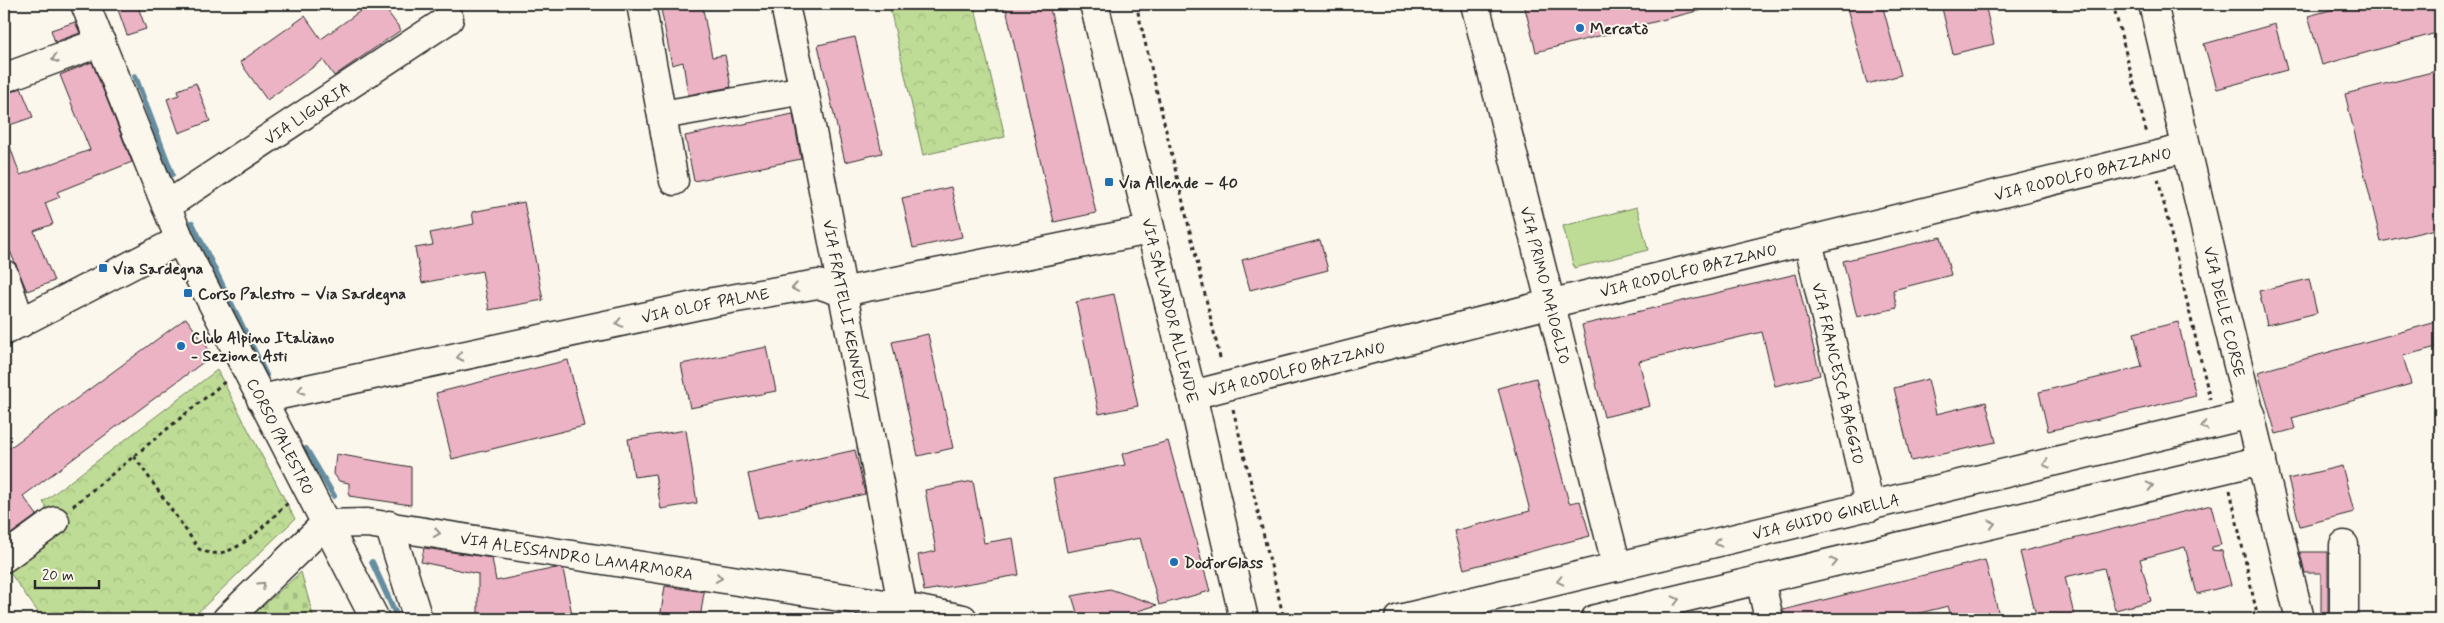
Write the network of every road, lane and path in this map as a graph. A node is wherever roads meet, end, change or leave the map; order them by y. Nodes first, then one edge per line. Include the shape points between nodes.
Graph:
1 (86, 4) edge
2 (641, 4) edge
3 (1094, 4) edge
4 (1136, 4) edge
5 (1475, 4) edge
6 (2113, 4) edge
7 (2153, 4) edge
8 (787, 14) dead end
9 (448, 19) dead end
10 (101, 42) junction
11 (4, 78) edge
12 (804, 90) junction
13 (662, 115) junction
14 (2186, 148) junction
15 (2153, 156) junction
16 (674, 181) dead end
17 (166, 206) junction
18 (1149, 230) junction
19 (180, 240) junction
20 (1808, 241) junction
21 (4, 274) edge
22 (842, 292) junction
23 (1549, 304) junction
24 (13, 327) edge
25 (244, 366) junction
26 (1223, 370) dead end
27 (1192, 395) junction
28 (261, 398) junction
29 (2251, 414) junction
30 (2216, 423) junction
31 (134, 456) junction
32 (2262, 460) junction
33 (2226, 468) junction
34 (307, 489) junction
35 (1870, 507) junction
36 (55, 521) joint
37 (325, 524) junction
38 (389, 525) junction
39 (2344, 545) dead end
40 (4, 558) edge
41 (1617, 567) junction
42 (1760, 579) junction
43 (904, 613) edge
44 (227, 619) edge
45 (375, 619) edge
46 (418, 619) edge
47 (963, 619) edge
48 (1244, 619) edge
49 (1399, 619) edge
50 (1595, 619) edge
51 (1769, 619) edge
52 (2258, 619) edge
53 (2300, 619) edge
54 (2344, 619) edge

1 - 10 street, CORSO PALESTRO
2 - 13 street
3 - 18 street, VIA SALVADOR ALLENDE
4 - 26 path
5 - 23 street, VIA PRIMO MAIOGLIO
6 - 15 path
7 - 14 street, VIA DELLE CORSE
8 - 12 street, VIA FRATELLI KENNEDY
9 - 17 street, VIA LIGURIA
10 -> 11 street
10 - 17 street, CORSO PALESTRO
12 - 13 street
12 - 22 street, VIA FRATELLI KENNEDY
13 - 16 street
14 - 15 street, VIA RODOLFO BAZZANO
14 - 29 street, VIA DELLE CORSE
15 - 20 street, VIA RODOLFO BAZZANO
15 - 30 path
17 - 19 street, CORSO PALESTRO
18 - 22 street, VIA OLOF PALME
18 - 27 street, VIA SALVADOR ALLENDE
19 - 24 street
19 - 25 street, CORSO PALESTRO
20 - 23 street, VIA RODOLFO BAZZANO
20 - 35 street, VIA FRANCESCA BAGGIO
21 - 24 street
22 -> 28 street, VIA OLOF PALME via 818,284 713,302
22 - 43 street, VIA FRATELLI KENNEDY
23 - 27 street, VIA RODOLFO BAZZANO
23 - 41 street, VIA PRIMO MAIOGLIO
25 - 28 street, CORSO PALESTRO
25 - 31 path
27 - 48 street, VIA SALVADOR ALLENDE
28 - 34 street, CORSO PALESTRO
29 - 30 street, VIA GUIDO GINELLA
29 - 32 street, VIA DELLE CORSE
30 -> 35 street, VIA GUIDO GINELLA
31 - 34 path via 199,549 208,554 236,549
31 - 36 path
32 - 33 street
32 - 53 street, VIA DELLE CORSE
42 -> 33 street
33 - 52 path
34 - 37 street, CORSO PALESTRO
35 -> 41 street, VIA GUIDO GINELLA
36 - 40 street
37 - 38 street, VIA ALESSANDRO LAMARMORA
44 -> 37 street
37 - 45 street, CORSO PALESTRO
38 -> 43 street, VIA ALESSANDRO LAMARMORA
38 - 46 street
39 - 54 street
41 -> 49 street, VIA GUIDO GINELLA
50 -> 42 street
42 - 51 street
43 - 47 street, VIA ALESSANDRO LAMARMORA

